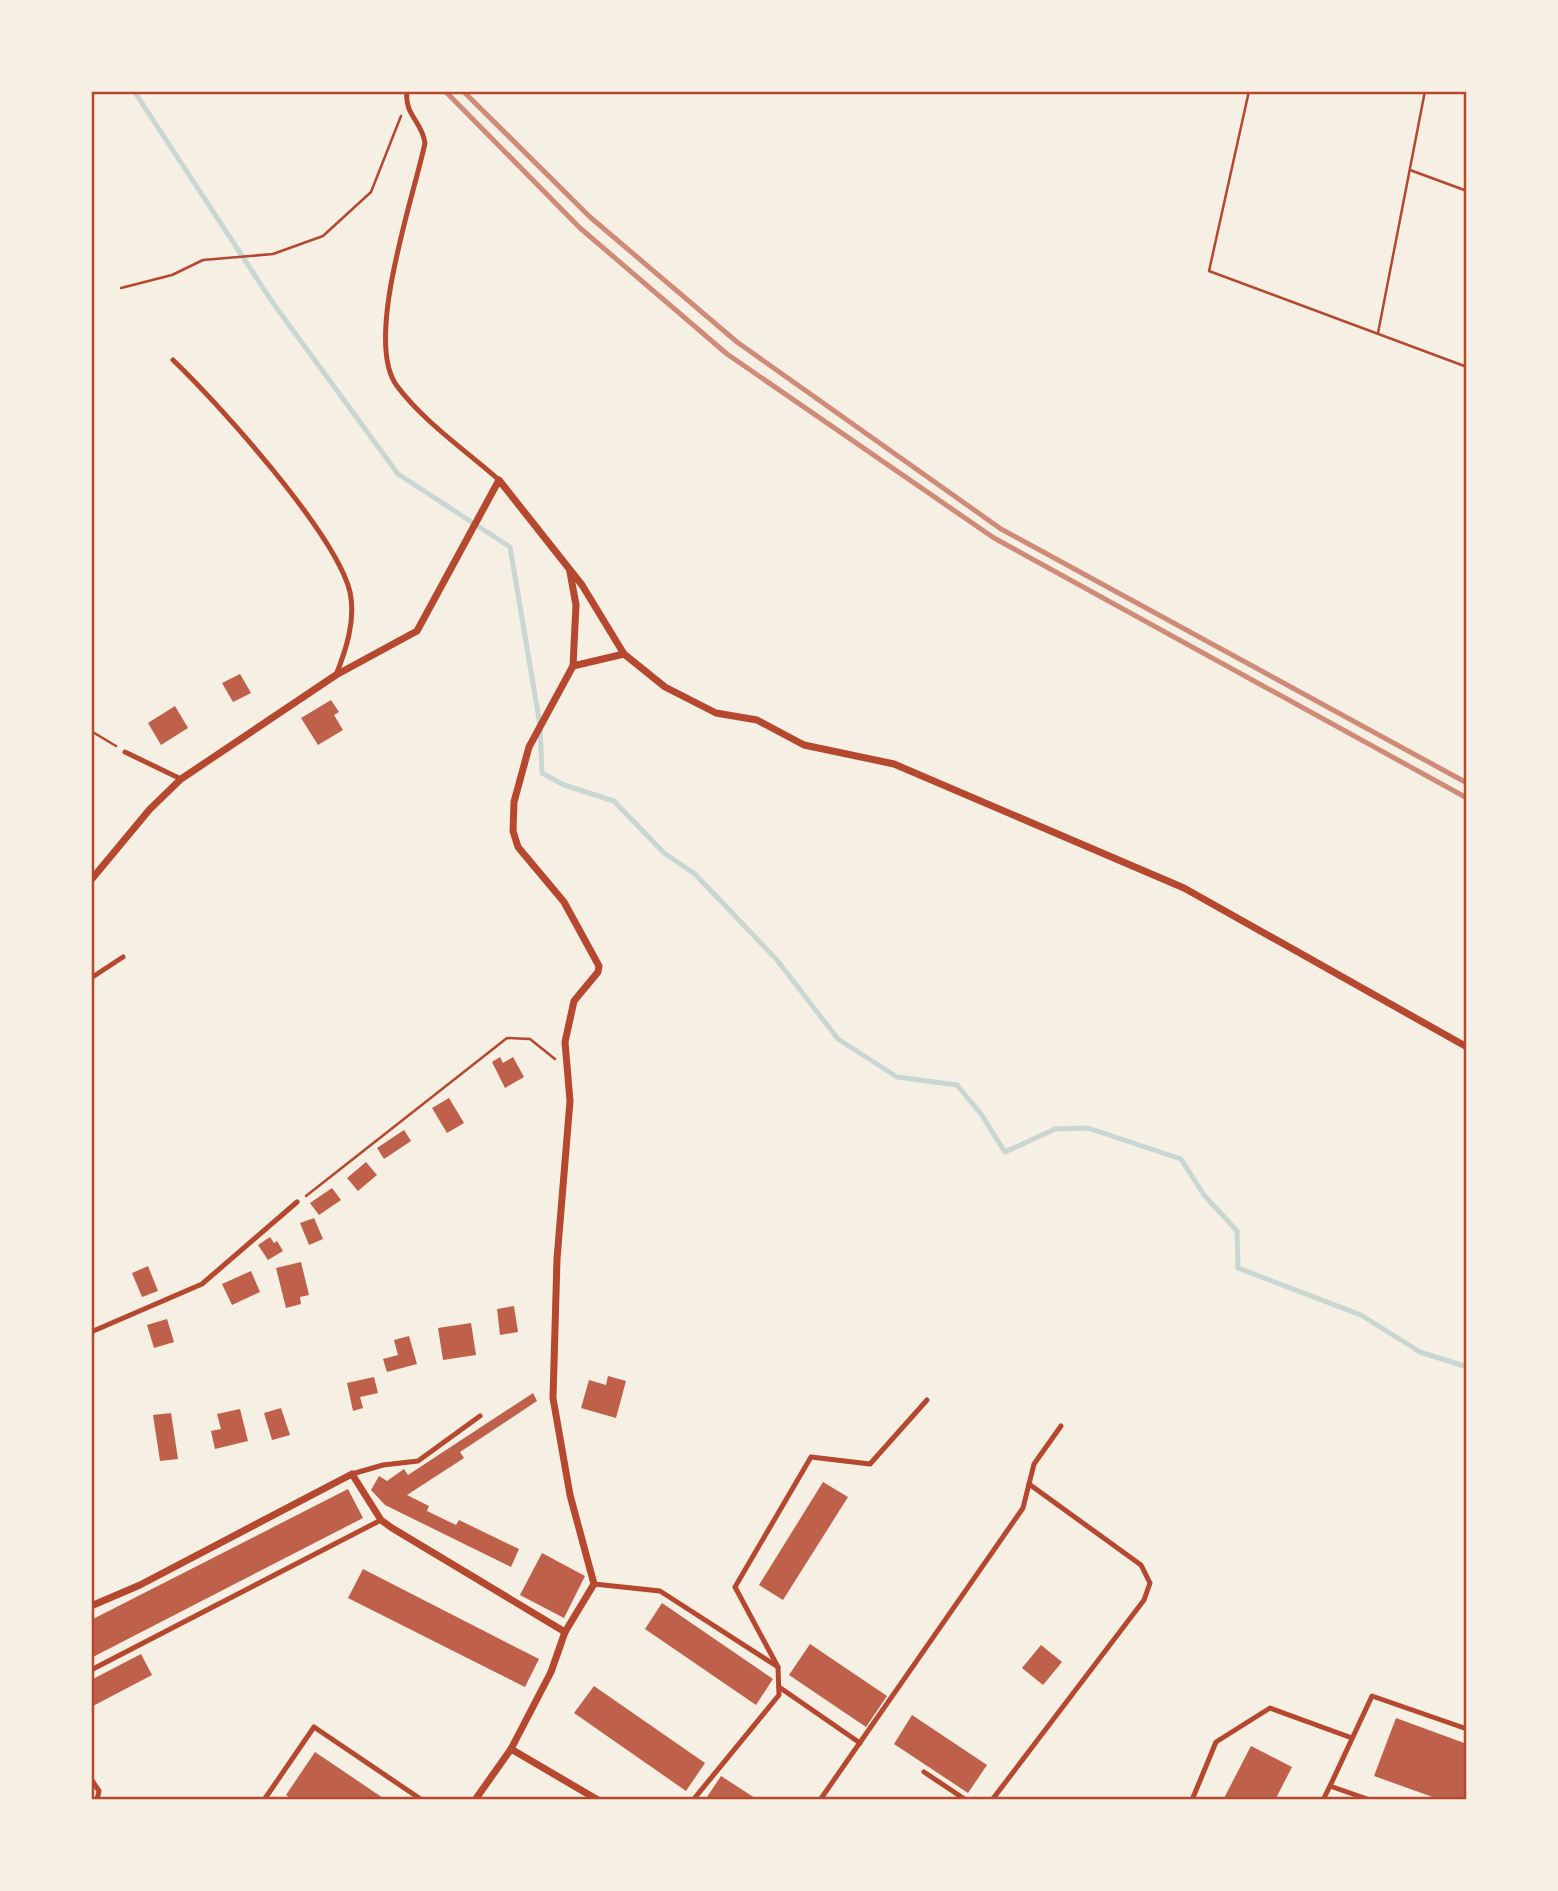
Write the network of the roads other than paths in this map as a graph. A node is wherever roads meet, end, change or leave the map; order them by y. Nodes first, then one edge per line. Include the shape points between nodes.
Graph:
1 (407, 91) edge
2 (173, 360) dead end
3 (499, 480) junction
4 (570, 571) junction
5 (624, 654) junction
6 (573, 666) junction
7 (336, 675) junction
8 (125, 752) road end
9 (181, 779) junction
10 (91, 880) edge
11 (123, 957) dead end
12 (91, 978) edge
13 (1467, 1047) edge
14 (298, 1202) road end
15 (91, 1332) edge
16 (927, 1399) dead end
17 (480, 1416) dead end
18 (1061, 1426) dead end
19 (352, 1474) junction
20 (1029, 1484) junction
21 (381, 1520) junction
22 (594, 1584) junction
23 (91, 1606) edge
24 (565, 1632) junction
25 (778, 1667) junction
26 (91, 1670) edge
27 (779, 1687) junction
28 (1467, 1729) edge
29 (1352, 1738) junction
30 (860, 1743) junction
31 (511, 1749) junction
32 (924, 1772) dead end
33 (91, 1779) edge
34 (1329, 1786) junction
35 (97, 1800) edge
36 (264, 1800) edge
37 (420, 1800) edge
38 (475, 1800) edge
39 (598, 1800) edge
40 (693, 1800) edge
41 (821, 1800) edge
42 (966, 1800) edge
43 (992, 1800) edge
44 (1192, 1800) edge
45 (1323, 1800) edge
46 (1370, 1800) edge

1 - 3 lane via 405,104 424,133 425,143 401,228 385,344 389,372 426,417
2 - 7 lane via 208,394 296,503 340,568 352,617
3 - 4 street
3 - 7 street via 417,631
4 - 5 street
4 - 6 street via 576,605
5 - 6 street
5 - 13 street via 665,687 716,713 757,720 804,744 894,764 1184,888
6 - 22 street via 529,747 513,815 518,847 564,902 599,966 574,1000 565,1042 570,1101 557,1259 553,1398 570,1495
7 - 9 street
8 - 9 lane
9 - 10 street
11 - 12 lane
14 - 15 lane via 202,1284
16 - 25 lane via 870,1464 811,1457 735,1587
17 - 19 lane via 418,1461
18 - 20 lane via 1034,1464
19 - 21 street
19 - 23 street
20 - 30 lane via 1023,1508
20 - 43 lane via 1141,1565 1150,1583 1144,1601
21 - 24 street
21 - 26 lane
22 - 24 street
22 - 25 lane via 660,1591
24 - 31 street via 551,1672
25 - 27 lane
27 - 30 lane
27 - 40 lane via 779,1695
28 - 29 lane via 1372,1696
29 - 34 lane
29 - 44 lane via 1270,1708 1216,1742
30 - 41 lane
31 - 38 street
31 - 39 street
32 - 42 lane
33 - 35 lane via 99,1791
34 - 45 lane
34 - 46 lane
36 - 37 lane via 314,1727

